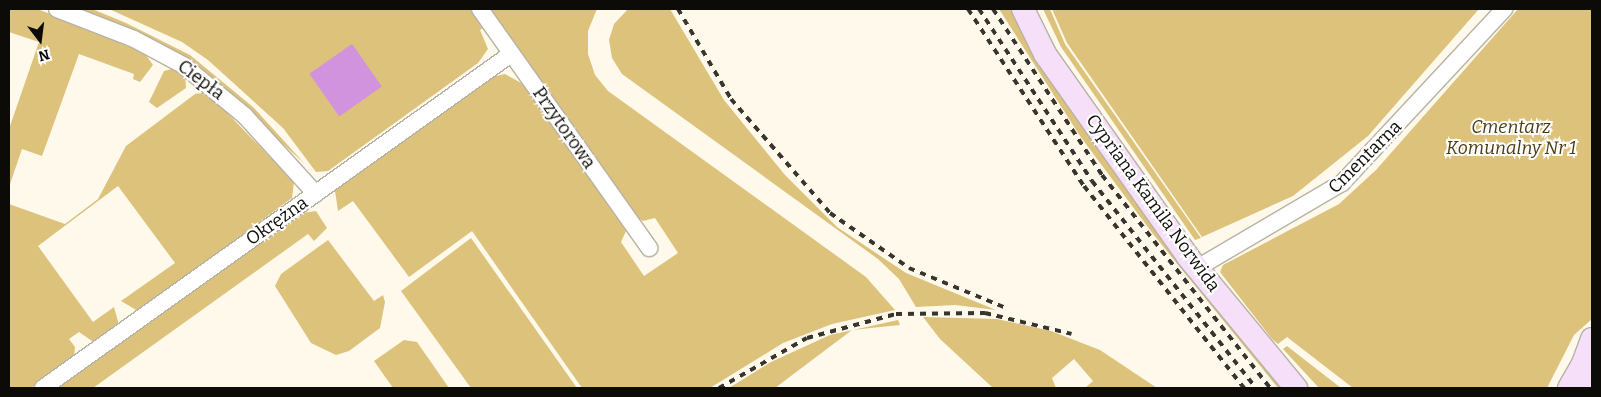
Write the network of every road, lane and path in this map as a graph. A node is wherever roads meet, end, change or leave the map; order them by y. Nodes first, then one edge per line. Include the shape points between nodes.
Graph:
1 (57, 9) edge
2 (480, 9) edge
3 (1023, 9) edge
4 (1504, 9) edge
5 (511, 54) junction
6 (316, 194) junction
7 (649, 248) dead end
8 (1197, 268) junction
9 (1592, 339) edge
10 (1588, 374) edge
11 (43, 388) edge
12 (1296, 388) edge
13 (1569, 388) edge

1 - 6 street, Ciepła via 134,39 183,65 245,116
2 - 5 street, Przytorowa
3 - 8 street, Cypriana Kamila Norwida via 1046,54
4 - 8 street, Cmentarna via 1342,183
5 - 6 street, Okrężna
5 - 7 street, Przytorowa
6 - 11 street, Okrężna
8 - 12 street, Cypriana Kamila Norwida
9 - 10 street
10 - 13 street

